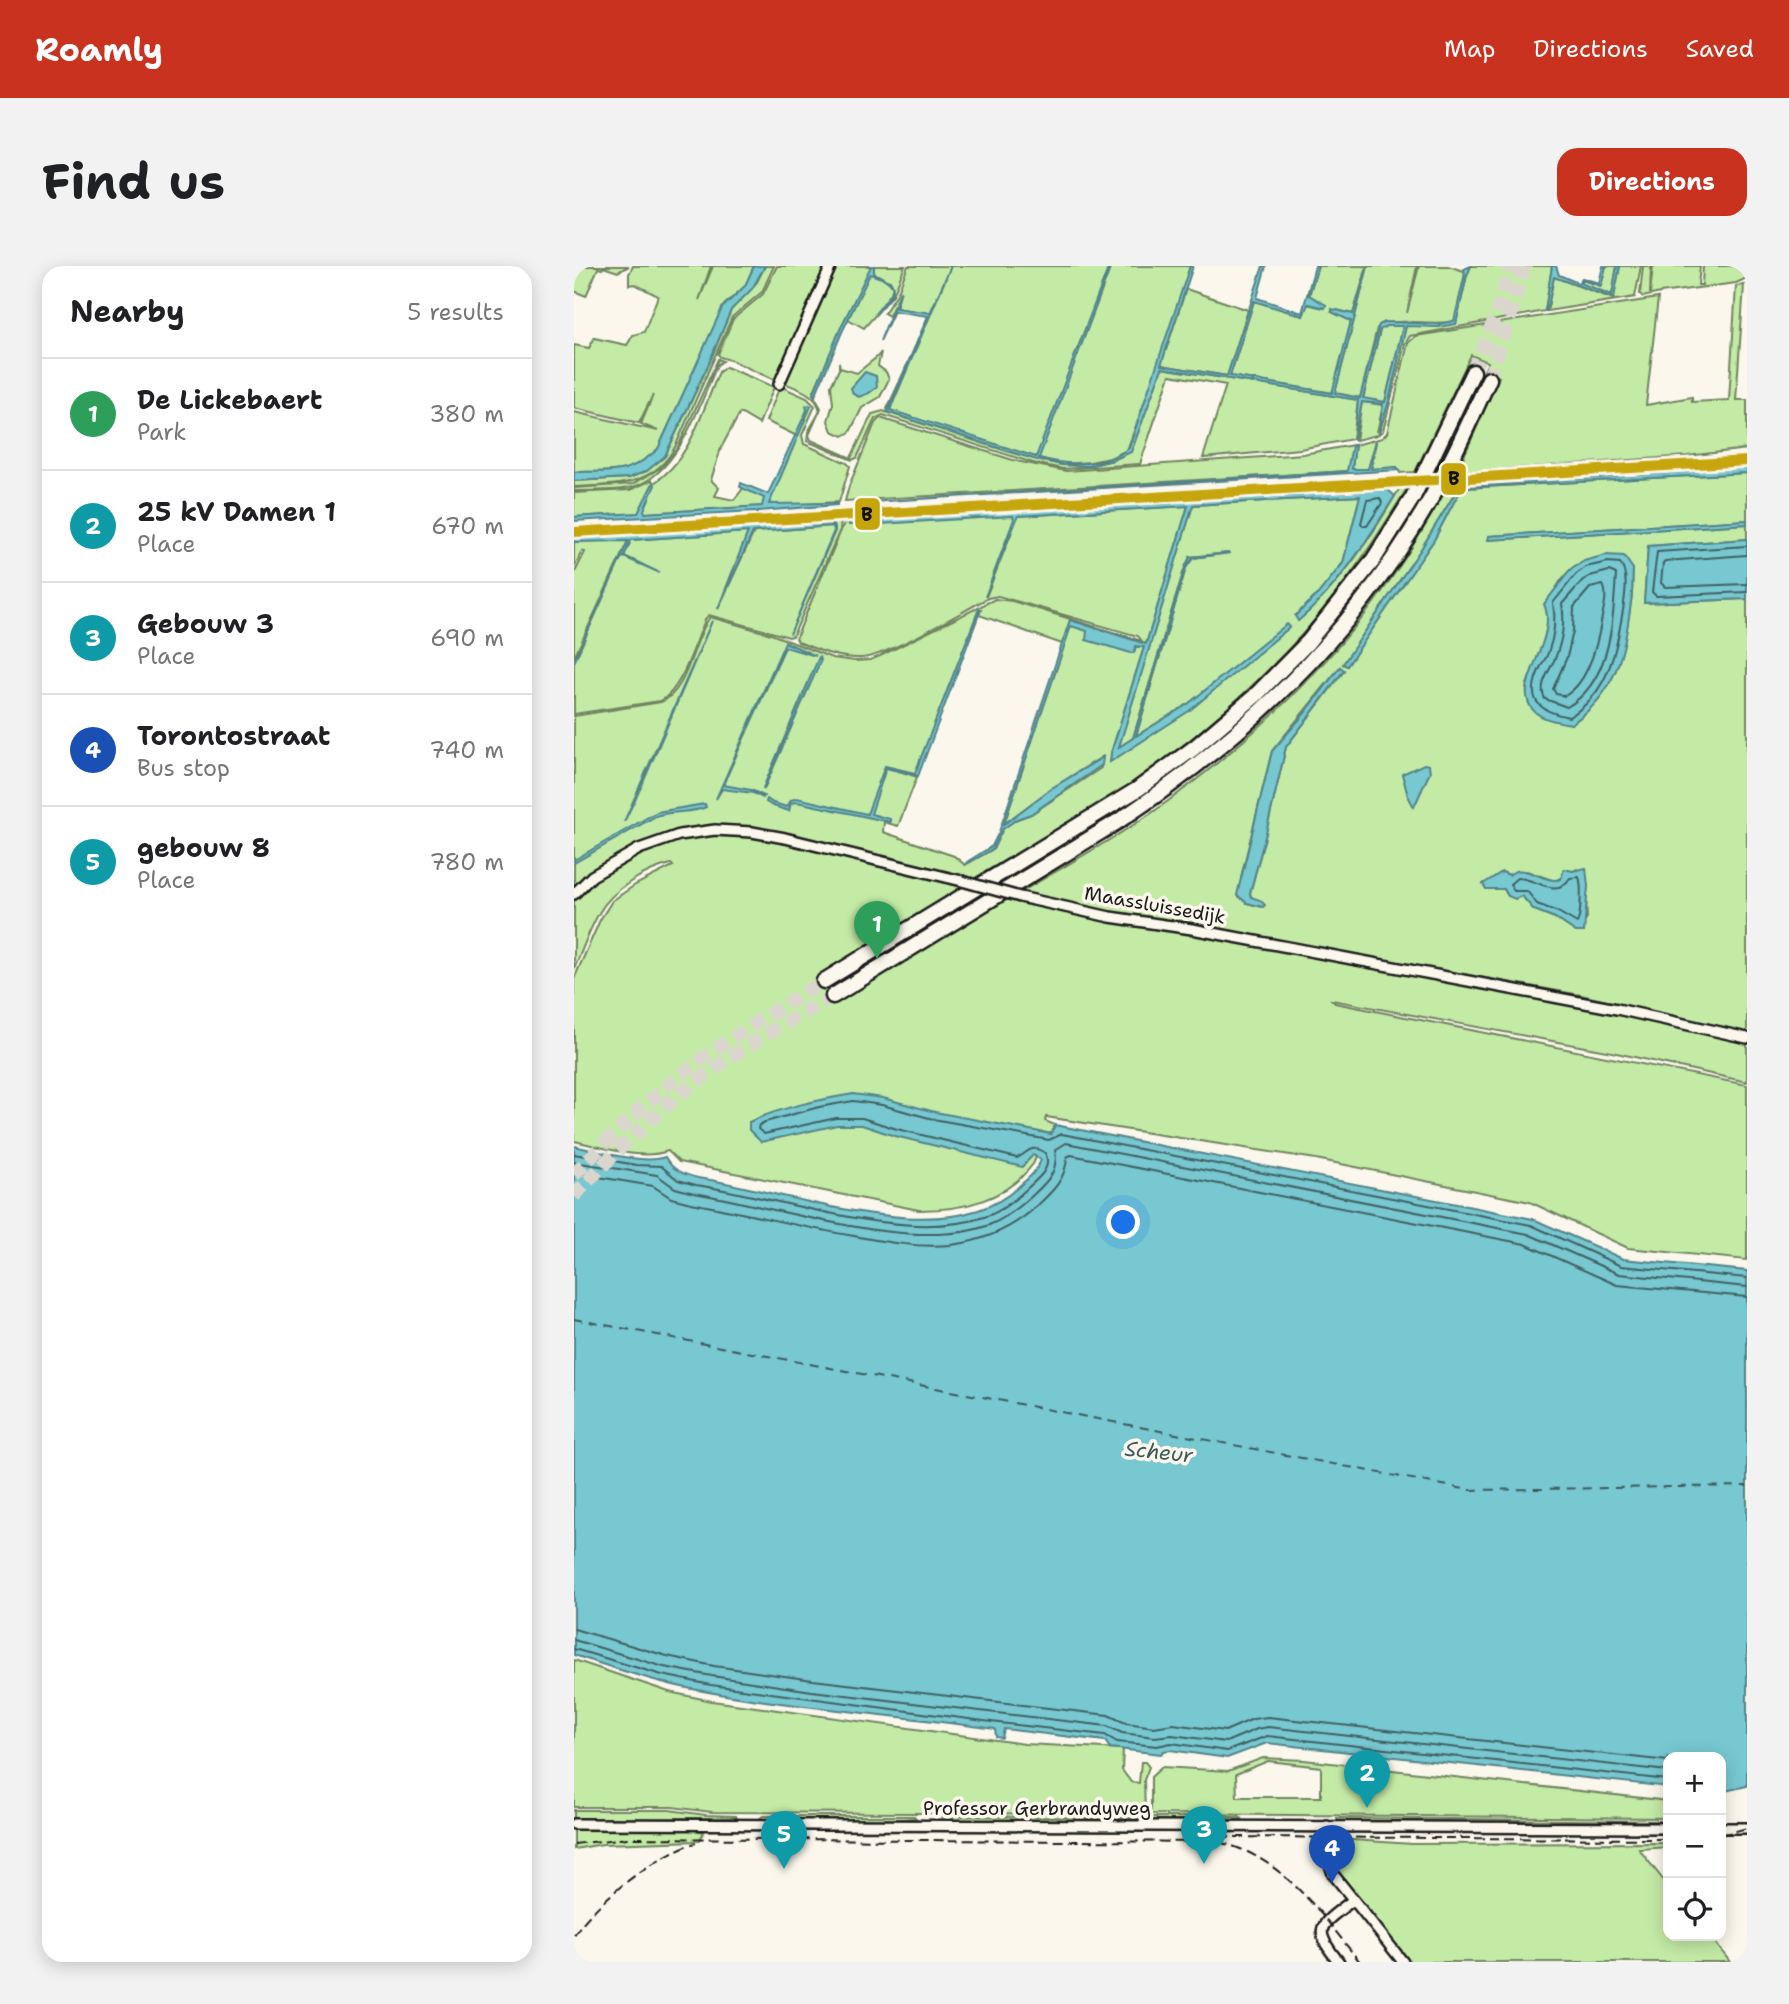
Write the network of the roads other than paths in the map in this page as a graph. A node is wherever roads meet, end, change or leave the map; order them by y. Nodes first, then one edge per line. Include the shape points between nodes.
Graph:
1 (831, 266) edge
2 (1473, 372) tunnel mouth
3 (1489, 379) tunnel mouth
4 (779, 384) dead end
5 (574, 894) edge
6 (824, 981) tunnel mouth
7 (833, 996) tunnel mouth
8 (1747, 1038) edge
9 (574, 1824) edge
10 (1328, 1826) junction
11 (1663, 1828) edge
12 (1726, 1828) edge
13 (1747, 1828) edge
14 (1353, 1900) junction
15 (1339, 1962) edge
16 (1403, 1962) edge

1 - 4 street
2 - 6 highway via 1413,497 1372,562 1308,642 1255,696 1138,789
3 - 7 highway via 1415,526 1349,618 1275,699 1158,795
5 - 8 street, Maassluissedijk, bridge via 592,876 639,849 679,835 745,831 1110,917 1617,1009
9 - 10 street, Professor Gerbrandyweg
10 - 11 street, Professor Gerbrandyweg
10 - 14 street via 1330,1868
12 - 13 street
14 - 15 street via 1329,1919 1321,1932
14 - 16 street

